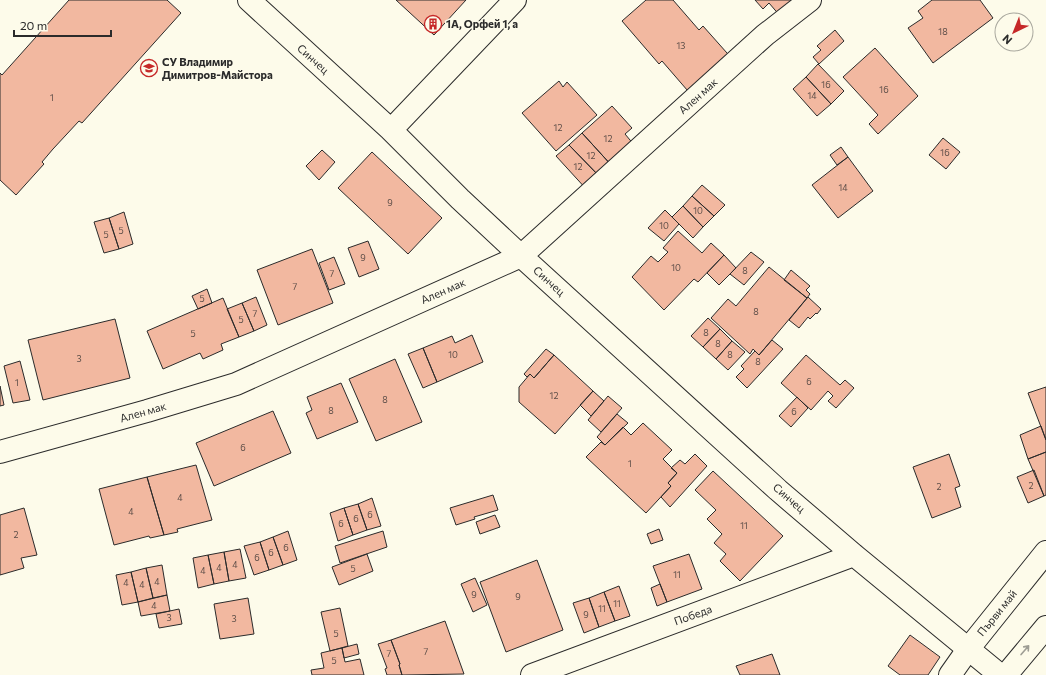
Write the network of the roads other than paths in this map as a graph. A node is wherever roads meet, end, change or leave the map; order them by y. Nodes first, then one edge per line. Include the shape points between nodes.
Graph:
1 (249, 0) edge
2 (515, 0) edge
3 (810, 0) edge
4 (391, 130) junction
5 (521, 256) junction
6 (0, 452) edge
7 (1046, 552) edge
8 (854, 555) junction
9 (1046, 627) edge
10 (969, 648) junction
11 (532, 675) edge
12 (950, 675) edge
13 (1000, 675) edge
14 (1006, 675) edge

1 - 4 street, Синчец
2 - 4 street
3 - 5 street, Ален мак via 766,35
4 - 5 street, Синчец
5 - 6 street, Ален мак via 236,384
5 - 8 street, Синчец
7 - 10 street, Първи май
8 - 10 street, Синчец
8 - 11 street, Победа
14 -> 9 street
10 - 12 street, Първи май
10 - 13 street, Синчец

